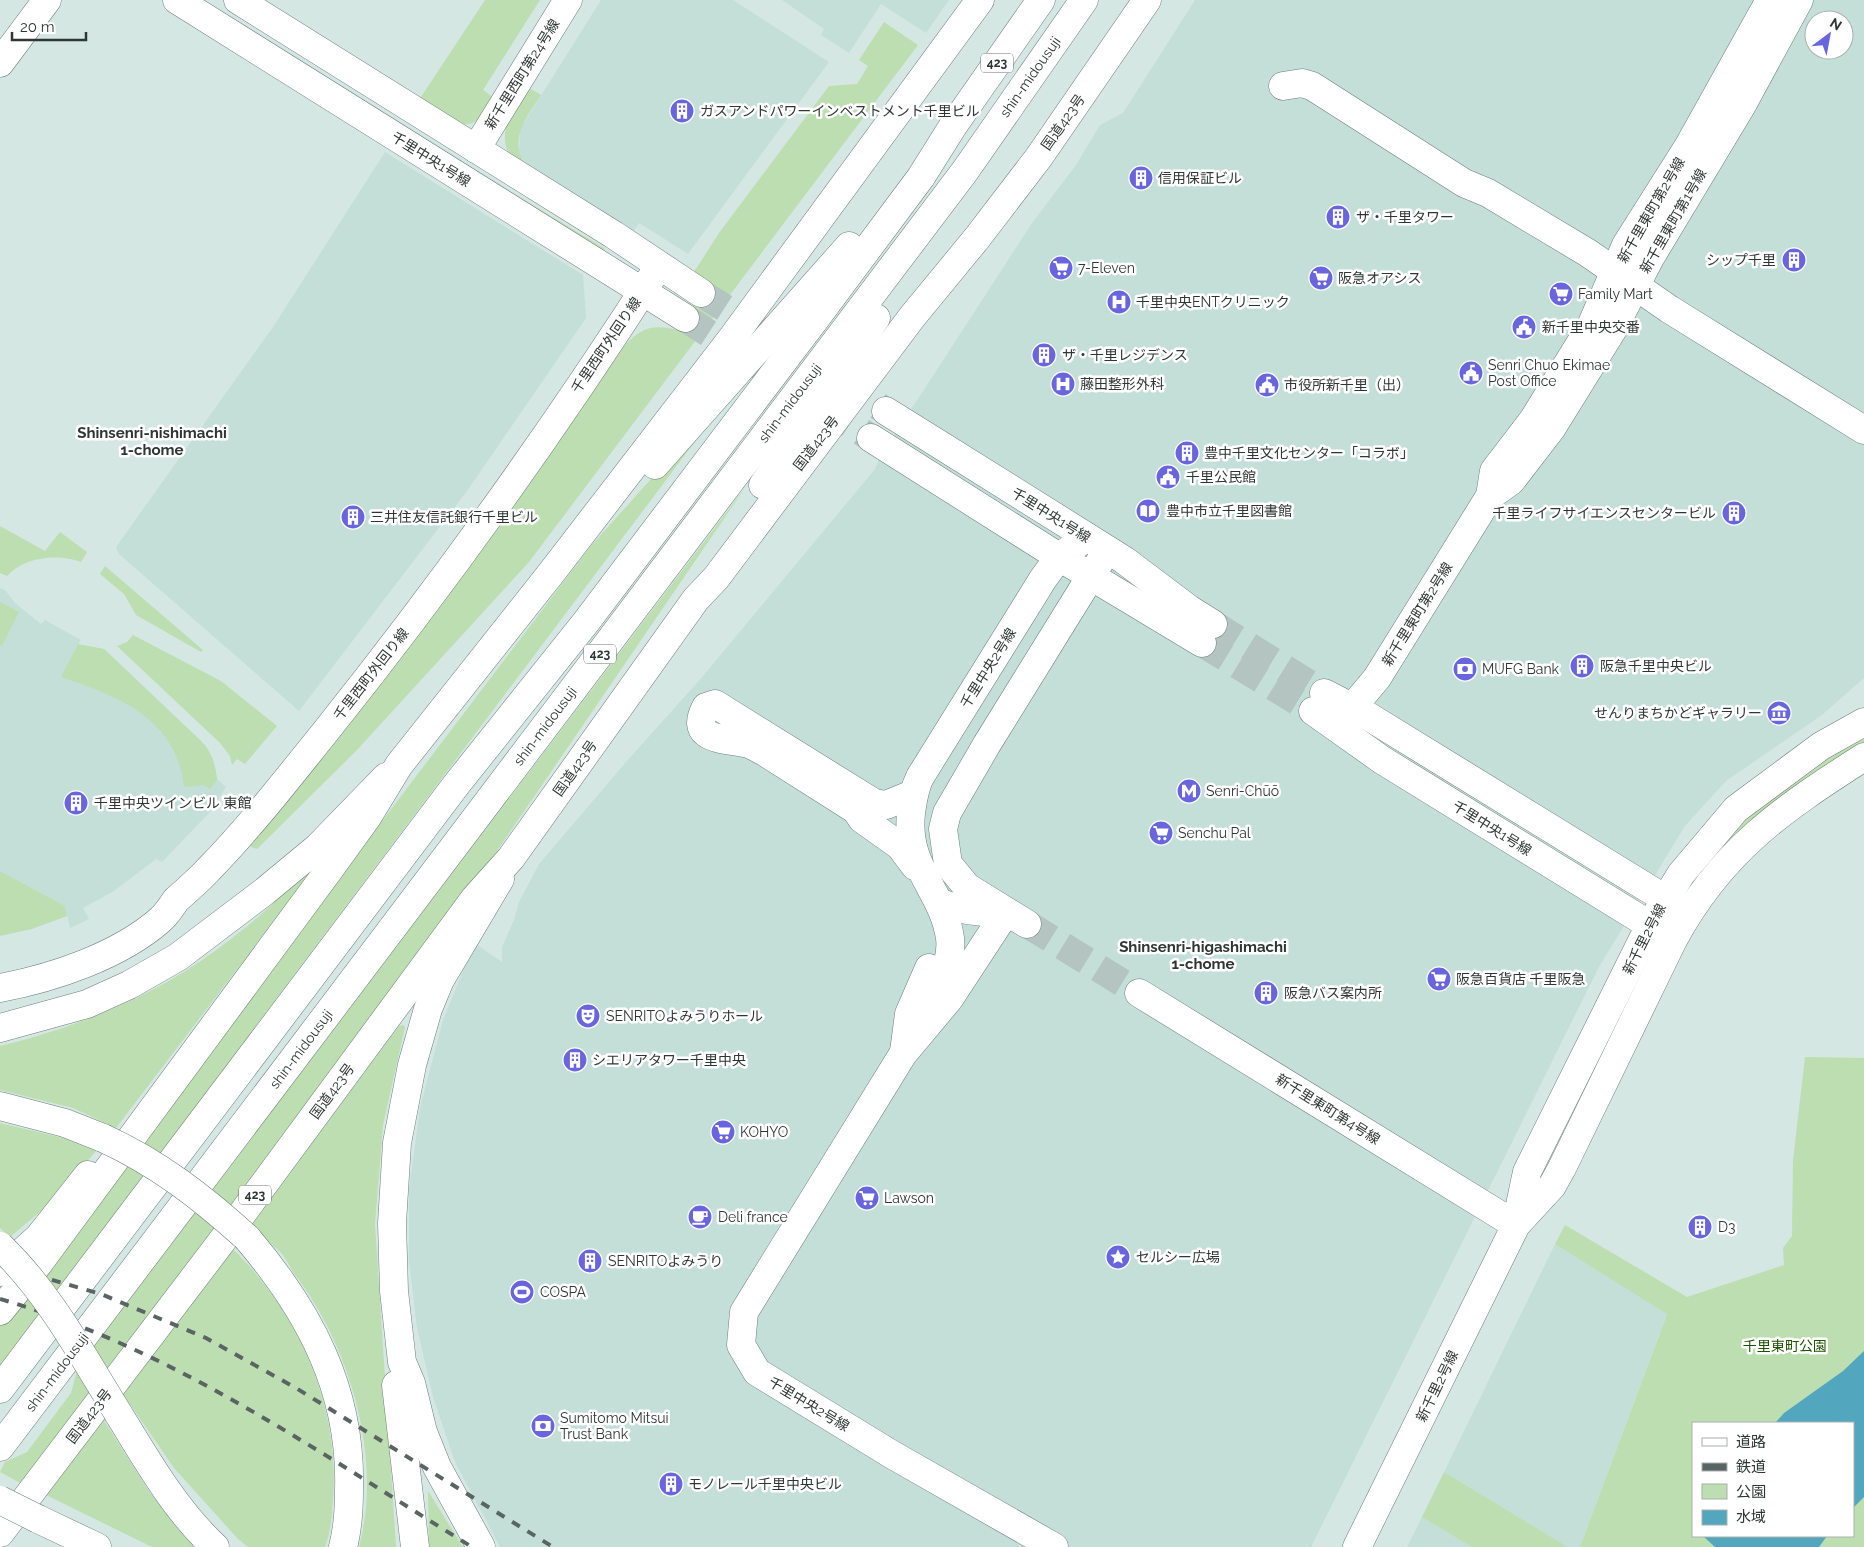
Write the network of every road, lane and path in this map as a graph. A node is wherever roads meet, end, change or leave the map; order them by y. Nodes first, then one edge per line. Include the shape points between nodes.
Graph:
1 (47, 0) edge
2 (177, 0) edge
3 (238, 0) edge
4 (568, 0) edge
5 (980, 0) edge
6 (1041, 0) edge
7 (1084, 0) edge
8 (1147, 0) edge
9 (1770, 0) edge
10 (1799, 0) edge
11 (0, 63) edge
12 (1283, 86) dead end
13 (953, 126) junction
14 (476, 149) junction
15 (440, 164) junction
16 (965, 171) junction
17 (659, 266) junction
18 (1626, 278) junction
19 (643, 291) junction
20 (700, 294) tunnel mouth
21 (686, 318) tunnel mouth
22 (886, 411) tunnel mouth
23 (1864, 430) edge
24 (870, 438) tunnel mouth
25 (1097, 544) junction
26 (1059, 557) junction
27 (552, 572) junction
28 (1091, 576) junction
29 (696, 599) junction
30 (1319, 702) tunnel mouth
31 (1345, 718) junction
32 (1864, 722) edge
33 (730, 741) junction
34 (987, 744) junction
35 (1864, 757) edge
36 (399, 765) junction
37 (912, 804) junction
38 (856, 810) junction
39 (511, 858) junction
40 (933, 893) junction
41 (1664, 899) junction
42 (1688, 914) junction
43 (1017, 918) junction
44 (1650, 925) junction
45 (1673, 940) junction
46 (0, 988) edge
47 (1140, 993) tunnel mouth
48 (925, 1026) junction
49 (0, 1028) edge
50 (904, 1054) junction
51 (0, 1106) edge
52 (143, 1122) junction
53 (1516, 1225) junction
54 (0, 1246) edge
55 (0, 1272) edge
56 (0, 1311) edge
57 (402, 1362) junction
58 (0, 1389) edge
59 (0, 1447) edge
60 (0, 1500) edge
61 (0, 1533) edge
62 (97, 1547) edge
63 (215, 1547) edge
64 (343, 1547) edge
65 (415, 1547) edge
66 (481, 1547) edge
67 (1054, 1547) edge
68 (1357, 1547) edge

1 - 11 main road
2 - 15 main road, 千里中央1号線
3 - 14 main road
4 - 14 main road, 新千里西町第24号線
5 - 27 main road via 732,338
6 - 13 main road, 423
7 - 16 main road, shin-midousuji / 423
8 - 29 main road, 国道423号 / 423 via 1024,177 912,317 716,578
9 - 18 main road, 新千里東町第2号線 via 1688,147 1626,245
10 - 18 main road, 新千里東町第1号線 via 1742,105
12 - 18 main road via 1290,83 1312,86 1464,183 1488,194
13 - 27 main road via 664,455
13 - 58 main road, 423 via 921,177 710,458 586,622 456,785
14 - 15 main road
14 - 17 main road
15 - 19 main road, 千里中央1号線
16 - 29 main road via 912,264 706,570
16 - 59 main road, shin-midousuji / 423
17 - 19 main road, 千里西町外回り線
17 - 20 main road
18 - 23 main road, 新千里東町第1号線 via 1669,309
18 - 31 main road, 新千里東町第2号線 via 1613,329 1551,429 1511,481 1490,496 1378,678
19 - 21 main road, 千里中央1号線
19 - 46 main road, 千里西町外回り線 via 500,503 394,646 265,807 211,868 163,918 135,937 91,960 48,977
22 - 25 main road, 千里中央1号線
24 - 26 main road, 千里中央1号線
25 - 26 main road, 千里中央2号線
25 - 28 main road
25 - 28 main road, 千里中央1号線 via 1208,633
26 - 28 main road, 千里中央1号線
26 - 37 main road, 千里中央2号線 via 925,768
27 - 36 main road
28 - 34 main road
29 - 39 main road, 国道423号 / 423
30 - 31 main road, 千里中央1号線
31 - 41 main road, 千里中央1号線
31 - 44 main road, 千里中央1号線 via 1382,760
32 - 41 main road, 新千里2号線 via 1814,751 1736,809
33 - 37 main road via 709,736 701,727 700,718 706,707 715,704 724,708 752,729 874,803
33 - 38 main road via 763,751
33 - 50 main road via 763,768 863,831 888,852 898,867 930,928 932,954 909,1014
34 - 37 main road via 957,767 933,800
34 - 43 main road via 946,813 943,829 948,864 967,887
35 - 42 main road, 新千里2号線 via 1762,827 1730,858
36 - 49 main road via 316,848 178,957 87,1004
36 - 52 main road via 368,816
37 - 38 main road via 892,816
37 - 40 main road, 千里中央2号線 via 911,846
38 - 40 main road via 862,819 900,846
39 - 57 main road via 478,920 440,980 428,1009 410,1074 397,1143 392,1224 394,1291
39 - 61 main road, 国道423号 / 423 via 469,906 222,1241
40 - 43 main road via 956,909
40 - 48 main road, 千里中央2号線 via 950,938 950,956
41 - 42 main road, 千里中央1号線
41 - 44 main road, 新千里2号線
42 - 45 main road, 新千里2号線
43 - 48 main road, 千里中央2号線
44 - 45 main road, 千里中央1号線
44 - 53 main road, 新千里2号線 via 1527,1172
45 - 53 main road, 新千里2号線 via 1562,1168 1552,1186
47 - 53 main road, 新千里東町第4号線
48 - 50 main road, 千里中央2号線
50 - 67 main road, 千里中央2号線 via 744,1312 741,1345 757,1372 891,1454
51 - 64 main road, bridge via 65,1123 141,1157 184,1184 247,1238 273,1268 309,1323 333,1377 345,1421 349,1453 348,1516
52 - 55 main road via 100,1162 38,1237
52 - 56 main road
53 - 68 main road, 新千里2号線
54 - 63 main road, bridge via 55,1310 151,1467
57 - 65 main road via 396,1384
57 - 66 main road via 437,1467
60 - 62 main road, bridge

